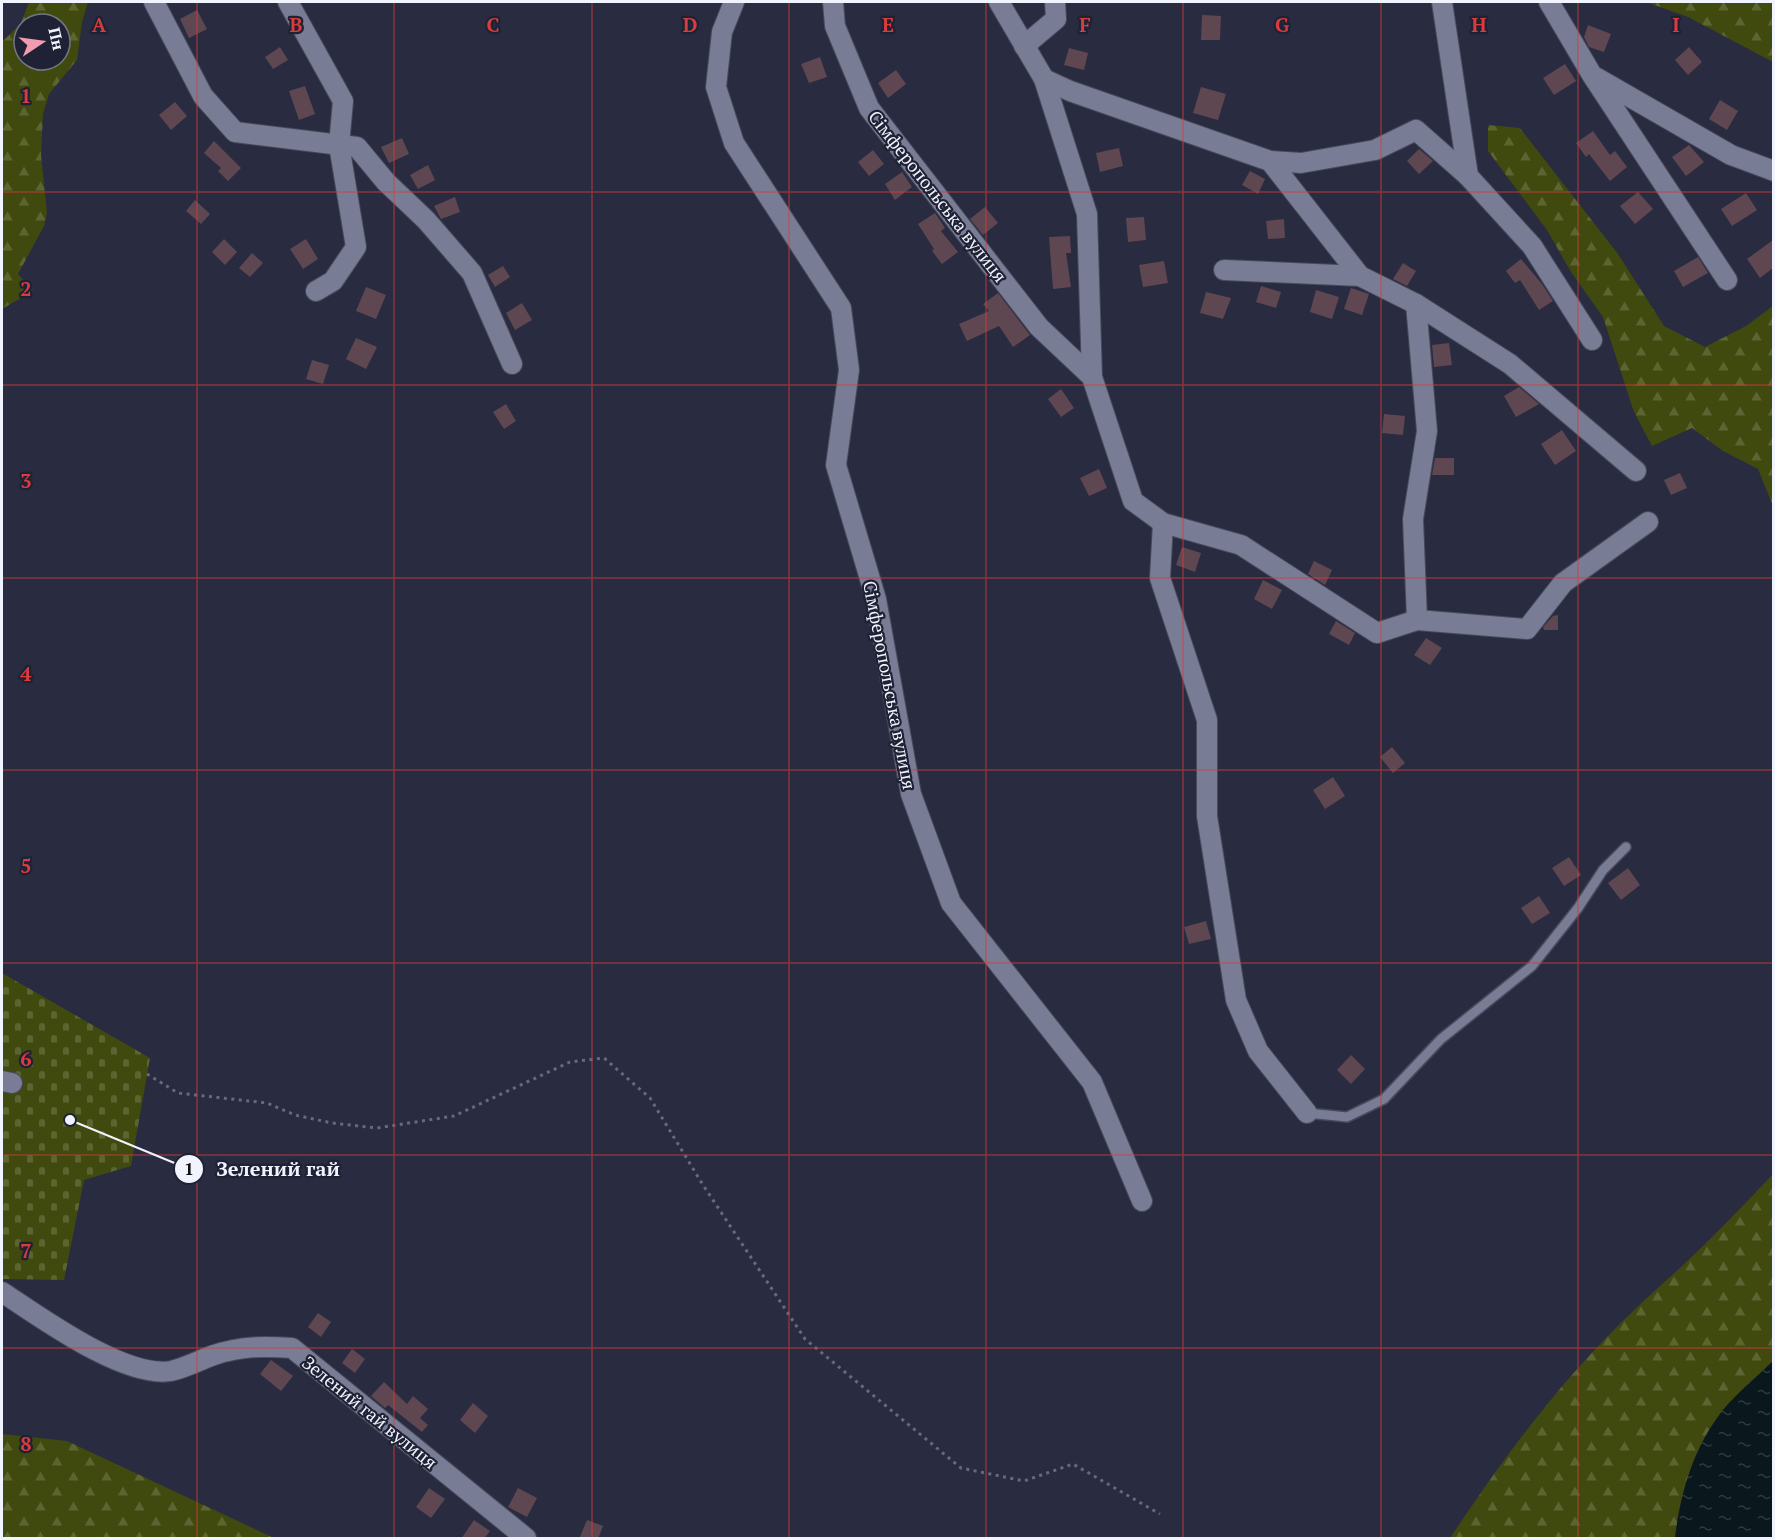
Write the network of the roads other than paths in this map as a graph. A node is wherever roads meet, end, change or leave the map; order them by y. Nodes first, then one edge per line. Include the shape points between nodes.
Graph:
1 (154, 2) edge
2 (288, 2) edge
3 (734, 2) edge
4 (832, 2) edge
5 (999, 2) edge
6 (1055, 2) edge
7 (1442, 2) edge
8 (1549, 2) edge
9 (1024, 46) junction
10 (1592, 75) junction
11 (1044, 79) junction
12 (339, 145) junction
13 (1270, 161) junction
14 (1773, 171) edge
15 (1468, 176) junction
16 (1224, 270) dead end
17 (1360, 276) junction
18 (1727, 280) dead end
19 (316, 291) dead end
20 (1416, 304) junction
21 (1592, 340) dead end
22 (512, 364) dead end
23 (1092, 377) junction
24 (1636, 471) dead end
25 (1163, 522) junction
26 (1648, 522) dead end
27 (1417, 620) junction
28 (1626, 847) dead end
29 (1307, 1113) joint
30 (1142, 1201) dead end
31 (2, 1292) edge
32 (526, 1539) edge

1 - 12 street via 203,96 235,132
2 - 12 street via 343,101
3 - 30 street, Сімферопольська вулиця via 722,32 716,87 734,143 841,308 849,370 836,465 876,599 911,794 951,903 1092,1082
4 - 23 street, Сімферопольська вулиця via 835,26 869,108 1039,327
5 - 9 street
6 - 9 street via 1056,19
7 - 15 street
8 - 10 street
9 - 11 street
10 - 14 street via 1731,155
10 - 18 street
11 - 13 street
11 - 23 street via 1087,214
12 - 19 street via 356,247 333,281
12 - 22 street via 357,147 472,273
13 - 15 street via 1300,164 1375,150 1416,130
13 - 17 street
15 - 21 street via 1532,246
16 - 17 street
17 - 20 street
20 - 24 street via 1510,364
20 - 27 street via 1426,431 1413,519
23 - 25 street, Сімферопольська вулиця via 1134,501
25 - 27 street, Сімферопольська вулиця via 1240,544 1377,633
25 - 29 street via 1160,578 1207,720 1207,816 1236,1000 1257,1051
26 - 27 street via 1563,583 1527,629
28 - 29 lane via 1603,870 1532,966 1441,1039 1384,1099 1347,1117
31 - 32 street, Зелений гай вулиця via 89,1348 148,1371 171,1371 257,1345 292,1348

